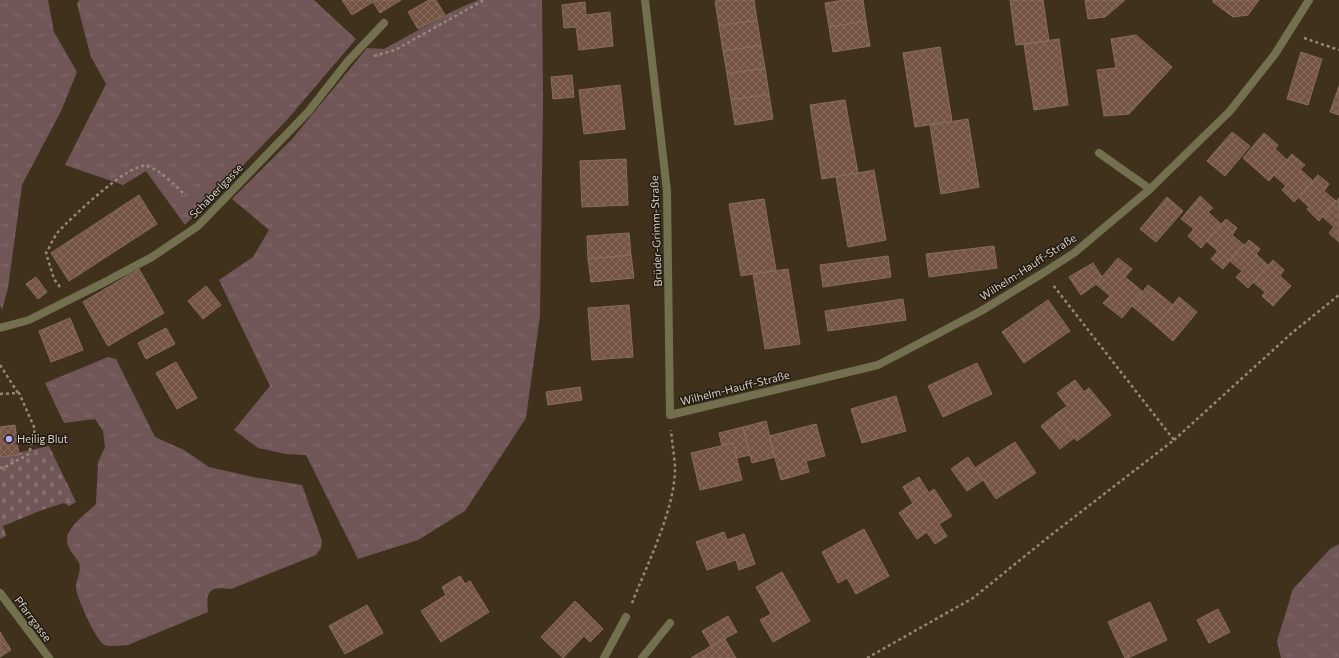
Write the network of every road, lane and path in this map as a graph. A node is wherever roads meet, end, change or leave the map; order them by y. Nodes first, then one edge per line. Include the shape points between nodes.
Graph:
1 (484, 0) edge
2 (645, 0) edge
3 (1309, 0) edge
4 (384, 23) dead end
5 (1288, 33) junction
6 (396, 50) dead end
7 (1339, 50) edge
8 (1099, 153) dead end
9 (1150, 189) junction
10 (186, 195) dead end
11 (1043, 273) junction
12 (1339, 295) edge
13 (70, 300) junction
14 (0, 328) edge
15 (0, 365) edge
16 (19, 393) junction
17 (0, 394) edge
18 (670, 415) junction
19 (1174, 440) junction
20 (0, 468) edge
21 (0, 592) edge
22 (626, 617) joint
23 (670, 622) dead end
24 (49, 658) edge
25 (604, 658) edge
26 (642, 658) edge
27 (867, 658) edge

1 - 6 path
2 - 18 street, Brüder-Grimm-Straße via 667,191
3 - 5 street, Wilhelm-Hauff-Straße
4 - 13 street, Schaberlgasse via 348,61 308,112 198,226 152,257
5 - 7 path
5 - 9 street, Wilhelm-Hauff-Straße via 1275,54 1230,111
8 - 9 street
9 - 11 street, Wilhelm-Hauff-Straße via 1074,253
10 - 13 path via 154,169 146,166 136,167 99,193 57,233 46,253 54,279
11 - 18 street, Wilhelm-Hauff-Straße via 981,311 878,365
11 - 19 path
12 - 19 path via 1293,332
13 - 14 street, Schaberlgasse via 29,320
15 - 16 path
16 - 17 path
16 - 20 path via 35,429 29,454
18 - 22 path via 675,467 672,494 664,522
19 - 27 path via 973,598
21 - 24 street, Pfarrgasse
22 - 25 street
23 - 26 street

